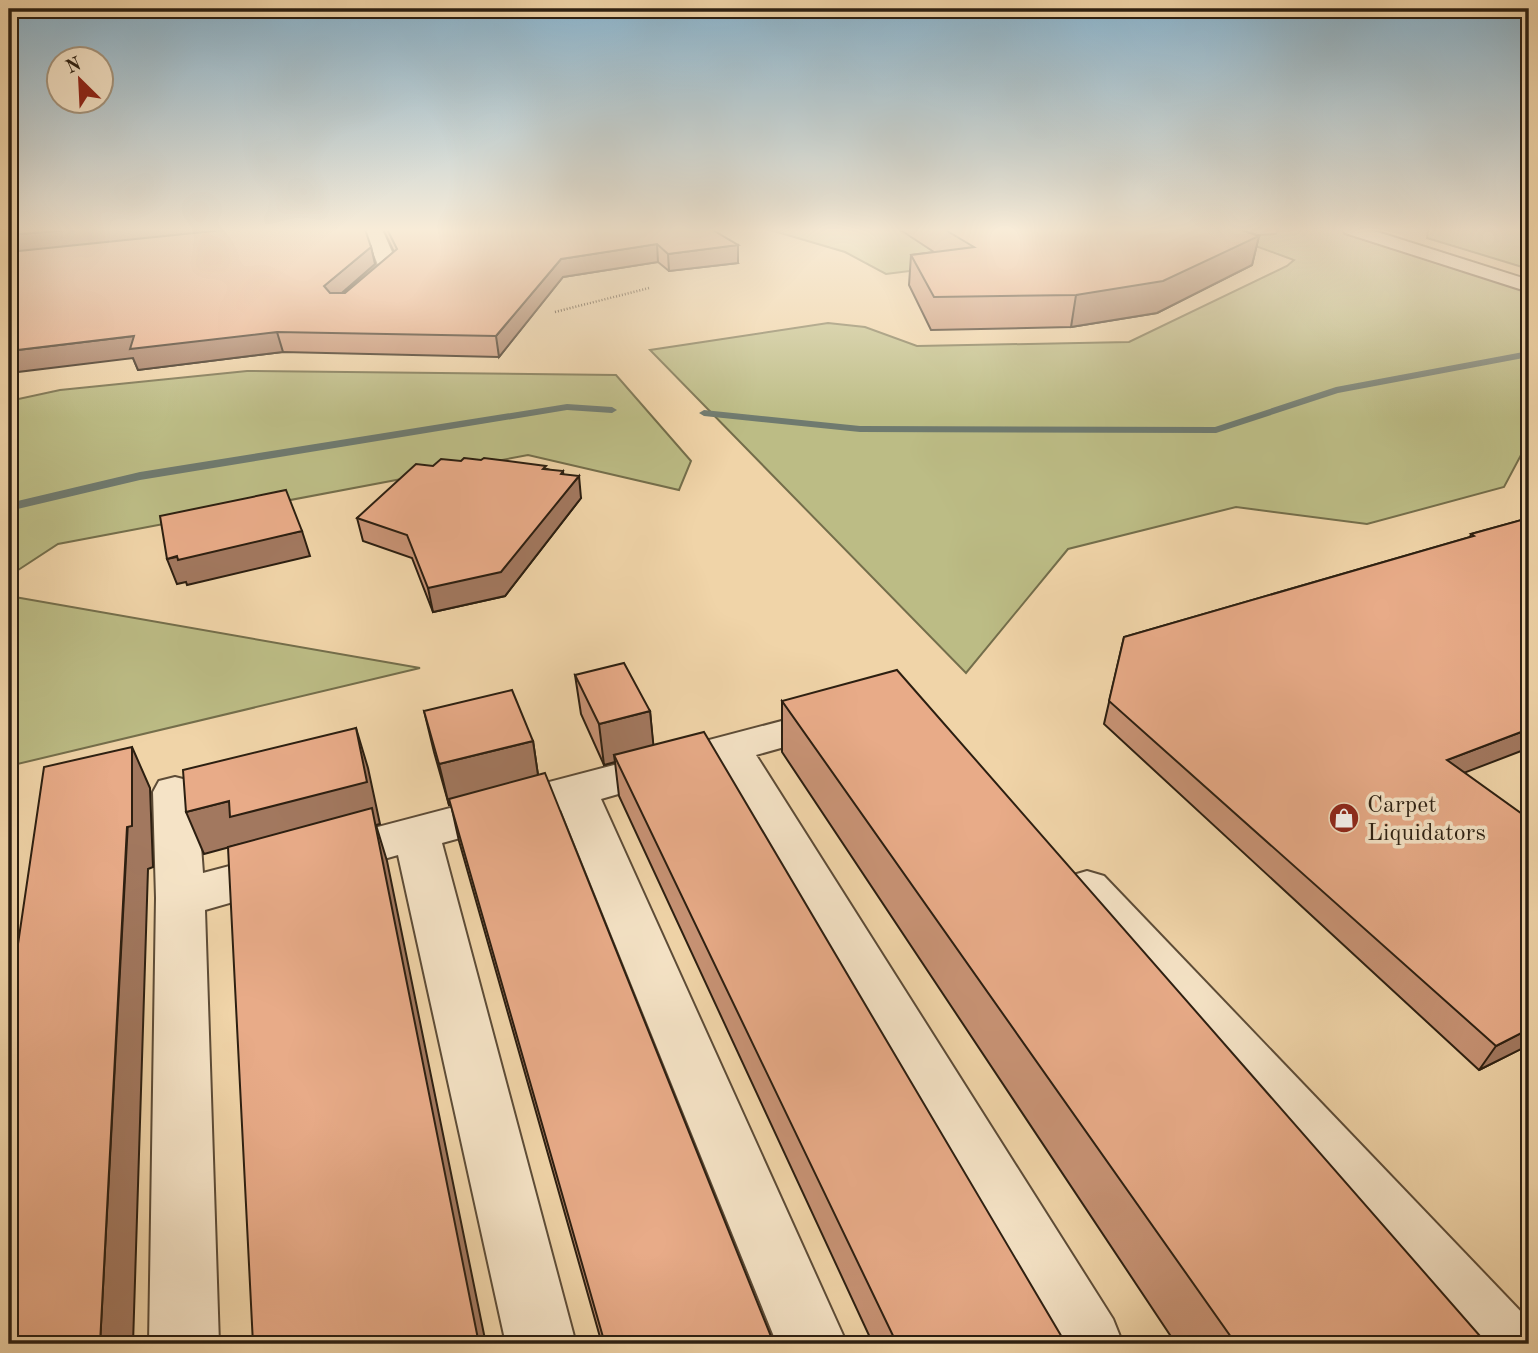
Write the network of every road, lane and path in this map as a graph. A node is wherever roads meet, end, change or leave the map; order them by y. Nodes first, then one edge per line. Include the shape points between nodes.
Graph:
1 (357, 292) edge
2 (633, 292) edge
3 (342, 305) edge
4 (555, 312) dead end
5 (874, 709) edge
6 (731, 749) junction
7 (575, 790) junction
8 (175, 792) dead end
9 (416, 833) junction
10 (1053, 852) edge
11 (180, 898) junction
12 (184, 1344) edge
13 (541, 1344) edge
14 (811, 1344) edge
15 (1088, 1344) edge
16 (1503, 1344) edge

1 - 3 street
2 - 4 path
5 - 6 street
6 - 7 street
6 - 15 street
7 - 9 street
7 - 14 street
8 - 11 street
9 - 11 street
9 - 13 street
10 - 16 street
11 - 12 street

